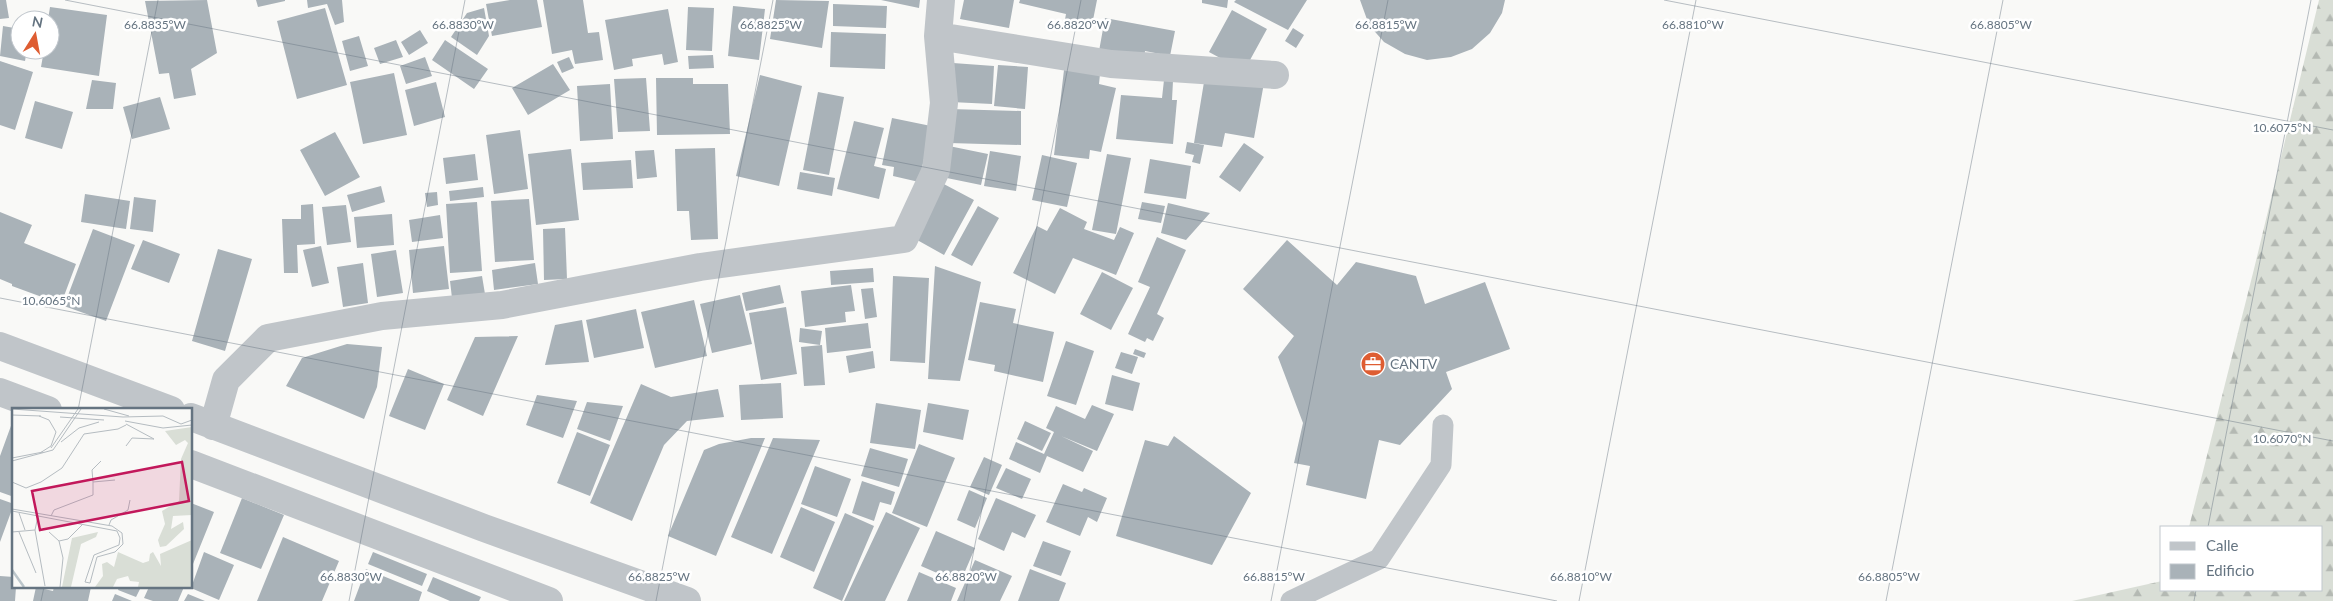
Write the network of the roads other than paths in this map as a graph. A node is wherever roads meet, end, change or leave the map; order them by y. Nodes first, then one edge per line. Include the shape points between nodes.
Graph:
1 (941, 0) edge
2 (938, 36) junction
3 (1275, 75) dead end
4 (0, 346) edge
5 (1, 395) edge
6 (42, 408) edge
7 (166, 408) edge
8 (202, 422) edge
9 (1443, 425) dead end
10 (192, 464) edge
11 (549, 601) edge
12 (687, 601) edge
13 (1291, 601) edge

1 - 2 street
2 - 3 street via 1111,64
2 - 8 street via 944,103 936,170 904,239 700,267 502,305 382,316 268,338 226,380
4 - 7 street
5 - 6 street
8 - 12 street
9 - 13 lane via 1441,465 1378,559
10 - 11 street

